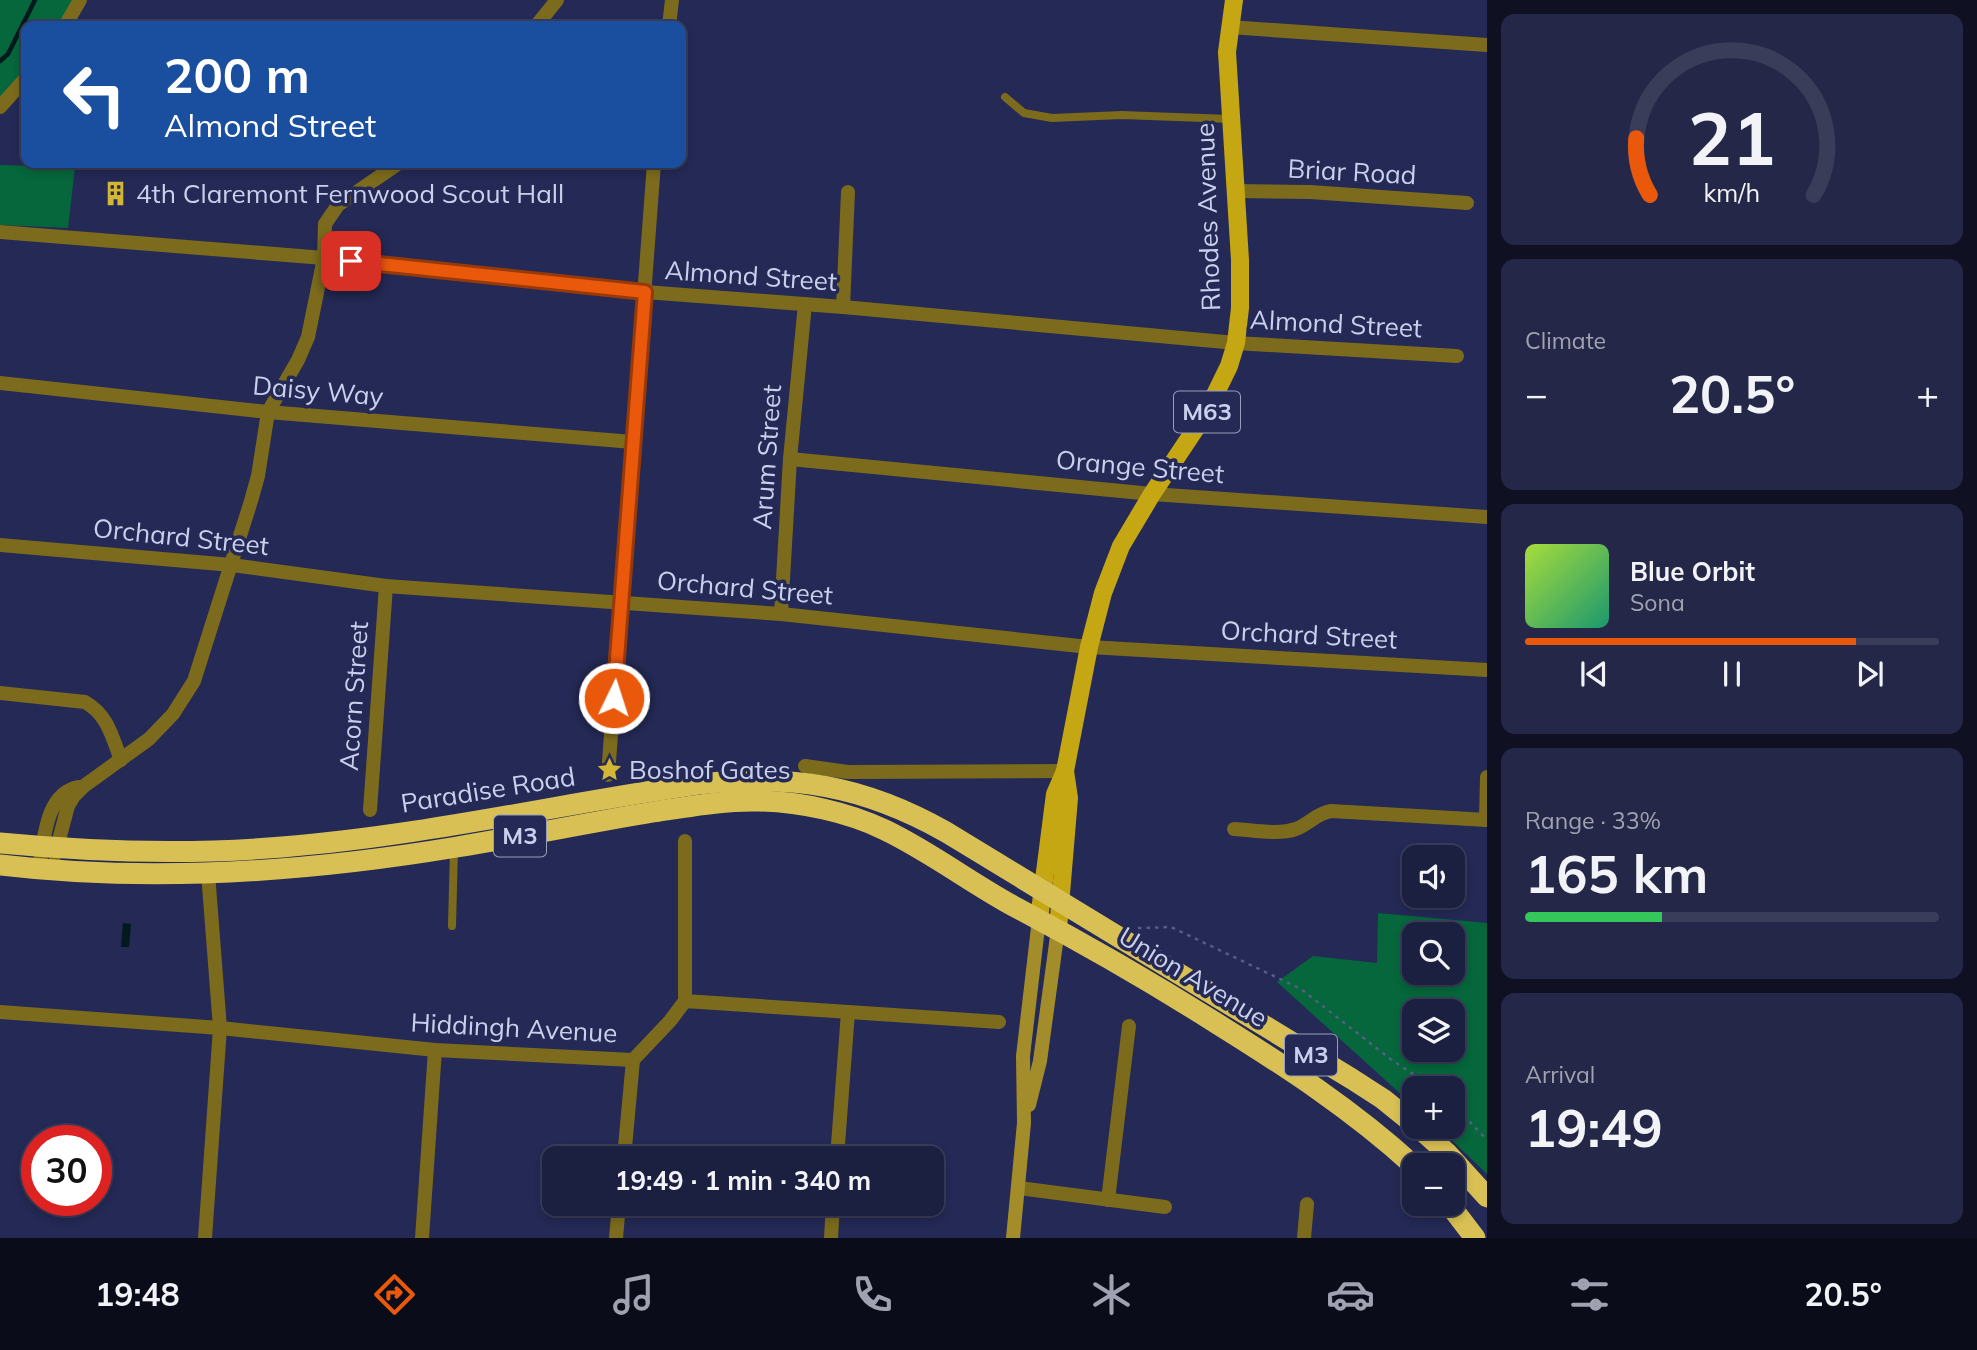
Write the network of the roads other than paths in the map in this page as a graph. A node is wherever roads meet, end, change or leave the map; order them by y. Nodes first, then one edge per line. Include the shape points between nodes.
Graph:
1 (80, 0) edge
2 (557, 0) edge
3 (672, 0) edge
4 (1230, 2) edge
5 (68, 21) edge
6 (540, 21) edge
7 (670, 21) edge
8 (1229, 27) junction
9 (1487, 45) edge
10 (21, 84) edge
11 (1005, 97) dead end
12 (0, 107) edge
13 (1230, 119) junction
14 (392, 168) edge
15 (654, 168) edge
16 (1235, 191) junction
17 (848, 192) dead end
18 (1466, 203) dead end
19 (0, 232) edge
20 (324, 258) junction
21 (645, 292) junction
22 (805, 304) junction
23 (844, 307) junction
24 (1236, 343) junction
25 (1457, 356) dead end
26 (0, 383) edge
27 (268, 412) junction
28 (633, 442) junction
29 (790, 459) junction
30 (1152, 494) junction
31 (1487, 517) edge
32 (0, 545) edge
33 (232, 565) junction
34 (386, 586) junction
35 (622, 602) junction
36 (781, 614) junction
37 (1089, 647) junction
38 (1487, 670) edge
39 (0, 693) edge
40 (121, 760) junction
41 (806, 765) dead end
42 (1065, 771) junction
43 (608, 775) dead end
44 (1487, 777) edge
45 (370, 810) dead end
46 (1486, 820) edge
47 (1234, 829) dead end
48 (685, 841) dead end
49 (0, 843) edge
50 (50, 847) junction
51 (454, 848) junction
52 (1, 866) edge
53 (46, 869) junction
54 (208, 873) junction
55 (1043, 892) junction
56 (1061, 903) junction
57 (1048, 924) junction
58 (452, 926) dead end
59 (685, 1001) junction
60 (0, 1012) edge
61 (848, 1012) junction
62 (999, 1022) dead end
63 (1129, 1026) dead end
64 (220, 1028) junction
65 (435, 1050) junction
66 (633, 1060) junction
67 (1402, 1114) edge
68 (1024, 1123) junction
69 (1432, 1139) edge
70 (625, 1146) edge
71 (837, 1146) edge
72 (1402, 1155) edge
73 (1019, 1188) junction
74 (1487, 1197) edge
75 (1108, 1199) junction
76 (1307, 1204) dead end
77 (1165, 1207) dead end
78 (618, 1216) edge
79 (832, 1216) edge
80 (1458, 1216) edge
81 (205, 1238) edge
82 (422, 1238) edge
83 (616, 1238) edge
84 (831, 1238) edge
85 (1013, 1238) edge
86 (1304, 1238) edge
87 (1475, 1238) edge

1 - 5 street
2 - 6 street
3 - 7 street
4 - 8 main road, Rhodes Avenue / M63
8 - 9 street
8 - 13 main road, Rhodes Avenue / M63
10 - 12 street
11 - 13 lane via 1024,113 1052,118
13 - 16 main road, Rhodes Avenue / M63
14 - 20 street via 329,215
15 - 21 street
16 - 18 street, Briar Road
16 - 24 main road, Rhodes Avenue / M63 via 1240,270
17 - 23 street
19 - 20 street, Almond Street
20 - 21 street, Almond Street
20 - 27 street via 308,337
21 - 22 street, Almond Street
21 - 28 street
22 - 23 street, Almond Street
22 - 29 street, Arum Street
23 - 24 street, Almond Street
24 - 25 street, Almond Street
24 - 30 main road, Rhodes Avenue / M63 via 1206,414
26 - 27 street, Daisy Way
27 - 28 street, Daisy Way
27 - 33 street via 258,476
28 - 35 street
29 - 30 street, Orange Street
29 - 36 street, Arum Street
30 - 31 street, Orange Street
30 - 37 main road, Rhodes Avenue / M63 via 1121,546
32 - 33 street, Orchard Street
33 - 34 street, Orchard Street
33 - 40 street via 194,681 165,722
34 - 35 street, Orchard Street
34 - 45 street, Acorn Street
35 - 36 street, Orchard Street
35 - 43 street
36 - 37 street, Orchard Street
37 - 38 street, Orchard Street
37 - 42 main road, Rhodes Avenue / M63
39 - 40 street via 85,702 106,720
40 - 50 street via 55,803
41 - 42 street via 848,772
42 - 55 main road, Rhodes Avenue / M63 via 1055,794
42 - 56 main road, Rhodes Avenue / M63 via 1069,798
44 - 46 street
46 - 47 street via 1331,811 1287,831
48 - 59 street
49 - 50 highway, Paradise Road / M3
50 - 53 street
50 - 55 highway, Paradise Road / M3 via 125,852 280,847 370,838 698,784 788,780 854,793 912,812
51 - 54 highway, Paradise Road / M3 via 324,865
51 - 57 highway, Paradise Road / M3 via 689,807 756,801 808,806 884,830
51 - 58 lane
52 - 53 highway, Paradise Road / M3
53 - 54 highway, Paradise Road / M3
54 - 64 street
55 - 56 highway, Union Avenue / M3
55 - 57 main road, Rhodes Avenue / M63
56 - 57 main road, Rhodes Avenue / M63
56 - 67 highway, Union Avenue / M3
57 - 68 main road, M63 via 1040,1061
57 - 68 main road, M63 via 1023,1056
57 - 72 highway, Union Avenue / M3 via 1306,1080
59 - 61 street
59 - 66 street, Hiddingh Avenue
60 - 64 street, Hiddingh Avenue
61 - 62 street
61 - 71 street
63 - 75 street
64 - 65 street, Hiddingh Avenue
64 - 81 street
65 - 66 street, Hiddingh Avenue
65 - 82 street
66 - 70 street
68 - 73 main road, M63
69 - 74 highway, Union Avenue / M3
73 - 75 street
73 - 85 main road, M63
75 - 77 street
76 - 86 street
78 - 83 street
79 - 84 street
80 - 87 highway

